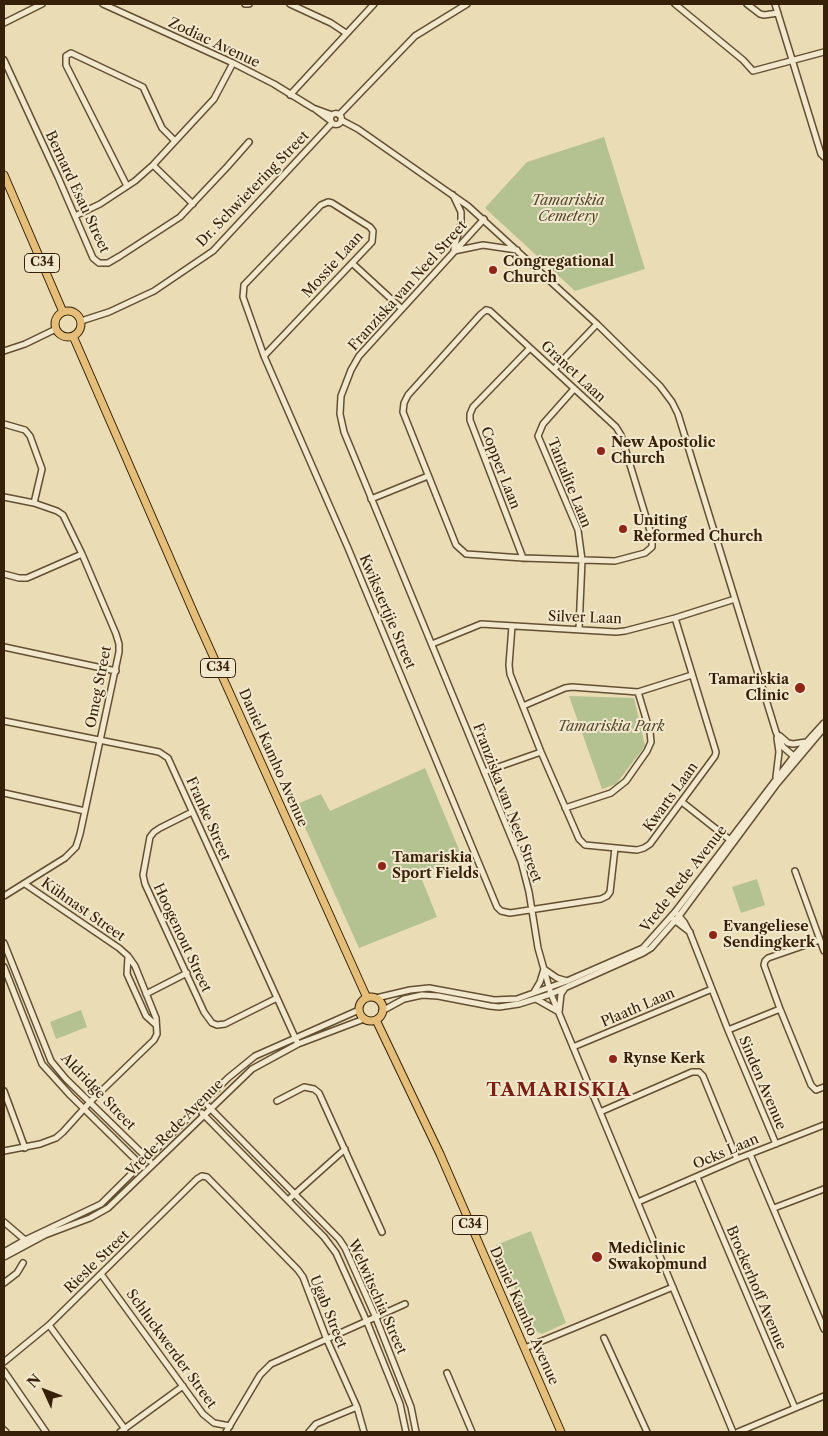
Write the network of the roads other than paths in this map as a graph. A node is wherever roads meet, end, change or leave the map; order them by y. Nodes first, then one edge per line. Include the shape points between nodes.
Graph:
1 (42, 4) edge
2 (103, 4) edge
3 (245, 4) edge
4 (249, 4) edge
5 (290, 4) edge
6 (374, 4) edge
7 (467, 4) edge
8 (675, 4) edge
9 (747, 4) edge
10 (775, 4) edge
11 (778, 13) junction
12 (4, 23) edge
13 (346, 33) junction
14 (824, 52) edge
15 (4, 60) edge
16 (793, 62) junction
17 (232, 63) junction
18 (290, 95) junction
19 (340, 118) junction
20 (331, 120) junction
21 (175, 141) junction
22 (249, 142) dead end
23 (824, 157) edge
24 (153, 165) junction
25 (4, 175) edge
26 (127, 186) junction
27 (452, 194) junction
28 (193, 204) junction
29 (75, 216) junction
30 (484, 219) junction
31 (517, 250) junction
32 (453, 251) junction
33 (352, 263) junction
34 (242, 291) joint
35 (402, 309) junction
36 (63, 312) junction
37 (81, 321) junction
38 (596, 324) junction
39 (56, 329) junction
40 (73, 336) junction
41 (530, 348) junction
42 (4, 351) edge
43 (264, 356) junction
44 (554, 369) junction
45 (574, 388) junction
46 (4, 424) edge
47 (428, 476) junction
48 (4, 497) edge
49 (370, 499) junction
50 (34, 504) junction
51 (82, 554) junction
52 (523, 558) junction
53 (582, 560) junction
54 (4, 574) edge
55 (735, 599) junction
56 (675, 618) junction
57 (512, 626) junction
58 (579, 629) junction
59 (432, 644) junction
60 (4, 647) edge
61 (116, 671) junction
62 (692, 675) junction
63 (638, 692) junction
64 (523, 706) junction
65 (4, 721) edge
66 (824, 723) edge
67 (824, 728) edge
68 (776, 732) junction
69 (100, 741) junction
70 (806, 742) junction
71 (541, 752) junction
72 (795, 758) junction
73 (484, 772) junction
74 (776, 780) junction
75 (4, 793) edge
76 (682, 802) junction
77 (565, 808) junction
78 (85, 810) junction
79 (192, 812) junction
80 (731, 841) junction
81 (615, 848) junction
82 (795, 871) dead end
83 (25, 884) junction
84 (4, 896) edge
85 (533, 911) junction
86 (675, 916) junction
87 (685, 929) junction
88 (666, 930) junction
89 (690, 933) junction
90 (820, 940) junction
91 (4, 944) edge
92 (824, 951) edge
93 (128, 956) junction
94 (12, 964) junction
95 (4, 967) edge
96 (544, 969) junction
97 (187, 973) junction
98 (567, 981) junction
99 (549, 988) junction
100 (565, 988) junction
101 (712, 989) junction
102 (533, 993) junction
103 (146, 994) junction
104 (551, 994) junction
105 (277, 998) junction
106 (367, 998) junction
107 (376, 998) junction
108 (536, 998) junction
109 (780, 1009) junction
110 (359, 1010) junction
111 (382, 1011) junction
112 (559, 1012) junction
113 (364, 1019) junction
114 (376, 1020) junction
115 (156, 1025) junction
116 (728, 1030) junction
117 (295, 1038) junction
118 (298, 1044) junction
119 (573, 1047) junction
120 (824, 1087) edge
121 (4, 1091) edge
122 (277, 1101) dead end
123 (90, 1102) junction
124 (204, 1102) junction
125 (210, 1108) junction
126 (84, 1109) junction
127 (198, 1109) junction
128 (600, 1112) junction
129 (203, 1115) junction
130 (824, 1125) edge
131 (776, 1144) junction
132 (25, 1148) junction
133 (345, 1149) junction
134 (4, 1151) edge
135 (750, 1154) junction
136 (147, 1159) junction
137 (737, 1159) junction
138 (141, 1165) junction
139 (153, 1165) junction
140 (147, 1171) junction
141 (202, 1176) joint
142 (697, 1177) junction
143 (824, 1190) edge
144 (295, 1194) junction
145 (288, 1200) junction
146 (638, 1202) junction
147 (774, 1208) junction
148 (87, 1212) junction
149 (90, 1218) junction
150 (4, 1222) edge
151 (382, 1232) dead end
152 (25, 1240) junction
153 (4, 1252) edge
154 (4, 1257) edge
155 (23, 1263) dead end
156 (101, 1274) junction
157 (4, 1283) edge
158 (673, 1287) junction
159 (405, 1304) dead end
160 (376, 1318) junction
161 (367, 1322) junction
162 (49, 1325) junction
163 (824, 1329) edge
164 (604, 1338) dead end
165 (327, 1340) junction
166 (525, 1348) junction
167 (4, 1362) edge
168 (4, 1371) edge
169 (447, 1373) dead end
170 (183, 1386) junction
171 (824, 1396) edge
172 (357, 1407) junction
173 (795, 1408) junction
174 (230, 1426) junction
175 (123, 1430) edge
176 (46, 1432) edge
177 (226, 1432) edge
178 (309, 1432) edge
179 (364, 1432) edge
180 (406, 1432) edge
181 (416, 1432) edge
182 (472, 1432) edge
183 (561, 1432) edge
184 (647, 1432) edge
185 (733, 1432) edge
186 (738, 1432) edge

1 - 12 street
2 - 17 street, Zodiac Avenue
3 - 4 street
5 - 13 street
6 - 13 street
7 - 19 street via 415,36
8 - 16 street via 753,71
9 - 11 street via 760,14
10 - 11 street
11 - 16 street
13 - 18 street
14 - 16 street
15 - 29 street, Bernard Esau Street
16 - 23 street
17 - 18 street, Zodiac Avenue
17 - 21 street via 214,99
18 - 20 street, Zodiac Avenue
19 - 20 street via 335,114
19 - 20 street via 338,124
19 - 27 street, Franziska van Neel Street
20 - 37 street, Dr. Schwietering Street via 213,251 154,291
21 - 24 street
21 - 26 street via 162,128 142,87 71,53 66,56 66,65
22 - 28 street, Bernard Esau Street
24 - 26 street
24 - 28 street
25 - 36 main road, C34
26 - 29 street
27 - 30 street, Franziska van Neel Street
27 - 32 street via 461,212
28 - 29 street, Bernard Esau Street via 157,233 103,264 93,258
30 - 31 street, Franziska van Neel Street
30 - 32 street, Franziska van Neel Street
31 - 32 street via 483,245
31 - 38 street, Franziska van Neel Street
32 - 35 street, Franziska van Neel Street
33 - 34 street, Mossie Laan via 372,242 373,231 332,203 324,202 244,285
33 - 35 street
33 - 43 street, Mossie Laan
34 - 43 street, Kwikstertjie Street
35 - 49 street, Franziska van Neel Street via 359,356 341,396 344,432
36 - 37 main road via 76,314
36 - 39 main road via 56,320
37 - 40 main road via 79,331
38 - 44 street
38 - 55 street, Franziska van Neel Street via 660,386 672,402
39 - 40 main road via 63,336
39 - 42 street
40 - 106 main road, Daniel Kamho Avenue / C34
41 - 44 street, Granet Laan
41 - 47 street, Granet Laan via 486,310 408,395 402,412
41 - 52 street, Copper Laan via 470,414
43 - 85 street, Kwikstertjie Street via 348,548 497,907 510,913
44 - 45 street, Granet Laan
45 - 53 street, Tantalite Laan via 542,424 538,436 578,530
45 - 53 street, Granet Laan via 616,427 652,537 652,547 645,553 615,561
46 - 50 street via 25,430 33,444 42,469
47 - 49 street
47 - 52 street, Granet Laan via 456,545 461,550 466,554
48 - 50 street, Omeg Street
49 - 59 street, Franziska van Neel Street
50 - 51 street, Omeg Street via 62,515
51 - 54 street via 27,578
51 - 61 street, Omeg Street via 119,644
52 - 53 street, Granet Laan
53 - 58 street, Tantalite Laan
55 - 56 street, Silver Laan
55 - 68 street, Franziska van Neel Street
56 - 58 street, Silver Laan via 625,631
56 - 62 street, Kwarts Laan
57 - 58 street, Silver Laan
57 - 59 street, Silver Laan via 481,624
57 - 64 street, Kwarts Laan via 508,665
59 - 73 street, Franziska van Neel Street
60 - 61 street
61 - 69 street, Omeg Street
62 - 63 street
62 - 76 street, Kwarts Laan via 716,752
63 - 64 street via 572,687
63 - 77 street via 650,732 651,742 647,751 626,781 611,793
64 - 71 street, Kwarts Laan
65 - 69 street, Franke Street
66 - 70 street, Vrede Rede Avenue
67 - 72 street, Vrede Rede Avenue
68 - 70 street via 788,743
68 - 72 street, Franziska van Neel Street via 783,747
68 - 74 street via 779,752
69 - 78 street, Omeg Street
69 - 79 street, Franke Street via 165,755
70 - 72 street, Vrede Rede Avenue
71 - 73 street
71 - 77 street, Kwarts Laan
72 - 74 street, Vrede Rede Avenue
72 - 80 street, Vrede Rede Avenue
73 - 85 street, Franziska van Neel Street via 527,878
74 - 80 street, Vrede Rede Avenue
75 - 78 street
76 - 80 street
76 - 81 street, Kwarts Laan via 650,844 637,850
77 - 81 street, Kwarts Laan via 582,843
78 - 83 street, Omeg Street via 76,847
79 - 97 street, Hoogenout Street via 150,837 143,875
79 - 105 street, Franke Street
80 - 86 street, Vrede Rede Avenue
81 - 85 street, Kwikstertjie Street via 607,896
82 - 90 street
83 - 84 street, Omeg Street
83 - 93 street, Kühnast Street
85 - 96 street, Franziska van Neel Street
86 - 87 street, Sinden Avenue
86 - 88 street, Vrede Rede Avenue
86 - 89 street, Sinden Avenue via 684,922
86 - 98 street, Vrede Rede Avenue via 643,948
87 - 88 street
87 - 89 street, Sinden Avenue
88 - 100 street, Vrede Rede Avenue via 643,954
89 - 101 street, Sinden Avenue
90 - 92 street
90 - 109 street via 765,961
91 - 94 street, Aldridge Street
93 - 103 street, Kühnast Street
93 - 115 street, Kühnast Street via 127,974 146,1016
94 - 95 street
94 - 123 street, Aldridge Street via 52,1061
95 - 126 street, Aldridge Street via 42,1064
96 - 98 street
96 - 99 street, Franziska van Neel Street
96 - 102 street
97 - 103 street
97 - 105 street, Hoogenout Street via 204,1012 217,1025
98 - 99 street, Vrede Rede Avenue
99 - 102 street, Vrede Rede Avenue
99 - 104 street, Franziska van Neel Street
100 - 104 street, Vrede Rede Avenue
100 - 112 street via 560,996
101 - 116 street, Sinden Avenue
101 - 119 street, Plaath Laan
102 - 107 street, Vrede Rede Avenue via 517,999 494,1000 420,988
103 - 115 street, Kühnast Street
104 - 108 street, Vrede Rede Avenue
104 - 112 street, Franziska van Neel Street
105 - 117 street, Franke Street
106 - 107 main road
106 - 110 main road
107 - 111 main road
108 - 111 street, Vrede Rede Avenue via 499,1006 422,995 404,999
108 - 112 street
109 - 116 street, Sinden Avenue
109 - 120 street via 811,1085 816,1090
110 - 113 main road
110 - 117 street, Vrede Rede Avenue
111 - 114 main road
112 - 119 street, Franziska van Neel Street
113 - 114 main road
113 - 118 street, Vrede Rede Avenue
114 - 166 main road, Daniel Kamho Avenue / C34 via 440,1154
115 - 123 street via 154,1040
116 - 131 street, Sinden Avenue
117 - 118 street, Franke Street
117 - 124 street, Vrede Rede Avenue via 245,1063
118 - 125 street, Vrede Rede Avenue via 252,1068
119 - 128 street, Franziska van Neel Street
121 - 132 street
122 - 133 street via 304,1087 314,1089 319,1093
123 - 126 street
123 - 136 street, Aldridge Street
124 - 125 street, Welwitschia Street
124 - 127 street, Vrede Rede Avenue
125 - 129 street, Vrede Rede Avenue
125 - 144 street, Welwitschia Street
126 - 132 street via 56,1138
126 - 138 street, Aldridge Street
127 - 129 street, Welwitschia Street
127 - 136 street, Vrede Rede Avenue
128 - 137 street via 698,1072 703,1076
128 - 146 street, Franziska van Neel Street
129 - 139 street, Vrede Rede Avenue
129 - 145 street, Welwitschia Street
130 - 131 street, Ocks Laan
131 - 135 street, Ocks Laan
132 - 134 street
133 - 144 street
133 - 151 street
135 - 137 street, Ocks Laan
135 - 147 street
136 - 138 street, Vrede Rede Avenue
136 - 139 street, Aldridge Street
137 - 142 street, Ocks Laan
138 - 140 street, Aldridge Street
138 - 148 street, Vrede Rede Avenue via 110,1197
139 - 140 street, Vrede Rede Avenue
140 - 149 street, Vrede Rede Avenue via 116,1202
141 - 156 street, Riesle Street
141 - 165 street, Ugab Street via 207,1177 298,1270
142 - 146 street, Ocks Laan
142 - 173 street, Brockerhoff Avenue
143 - 147 street
144 - 145 street
144 - 160 street, Welwitschia Street via 345,1248
145 - 161 street, Welwitschia Street via 336,1253
146 - 158 street, Franziska van Neel Street
147 - 163 street
148 - 149 street
148 - 152 street, Vrede Rede Avenue
149 - 154 street, Vrede Rede Avenue via 45,1235
150 - 152 street
152 - 153 street, Vrede Rede Avenue
155 - 157 street via 17,1273
156 - 162 street, Riesle Street
156 - 170 street, Schluckwerder Street
158 - 166 street
158 - 185 street, Franziska van Neel Street
159 - 160 street
160 - 161 street
160 - 181 street, Welwitschia Street via 411,1407
161 - 165 street
161 - 180 street, Welwitschia Street via 400,1404
162 - 167 street, Riesle Street
162 - 175 street
164 - 184 street
165 - 172 street, Ugab Street
165 - 174 street via 265,1369
166 - 183 main road, Daniel Kamho Avenue / C34
168 - 176 street
169 - 182 street
170 - 174 street, Schluckwerder Street via 206,1417 214,1423
170 - 175 street
171 - 173 street
172 - 178 street via 316,1424
172 - 179 street, Ugab Street
173 - 186 street
174 - 177 street

